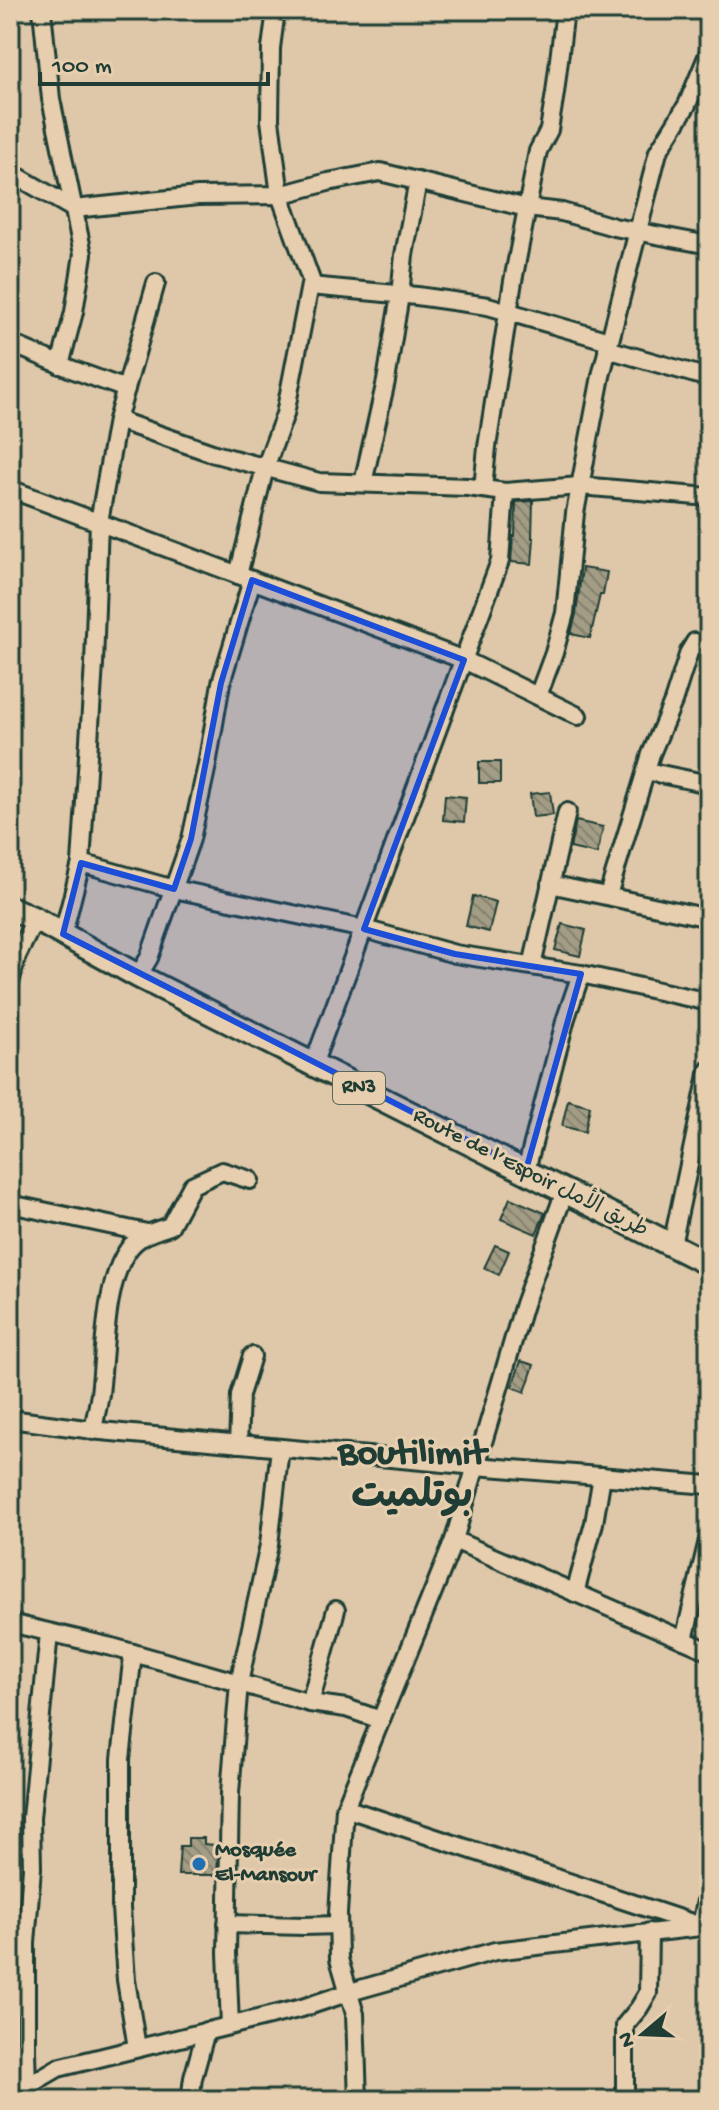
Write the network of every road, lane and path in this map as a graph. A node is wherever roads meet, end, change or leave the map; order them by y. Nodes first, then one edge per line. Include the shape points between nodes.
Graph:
1 (42, 10) edge
2 (276, 10) edge
3 (565, 10) edge
4 (709, 52) edge
5 (10, 172) edge
6 (418, 181) junction
7 (280, 195) junction
8 (527, 208) junction
9 (74, 209) junction
10 (638, 232) junction
11 (709, 245) edge
12 (156, 283) dead end
13 (310, 286) junction
14 (400, 295) junction
15 (508, 312) junction
16 (10, 343) edge
17 (608, 345) junction
18 (60, 365) junction
19 (709, 378) edge
20 (126, 389) junction
21 (117, 420) junction
22 (265, 468) junction
23 (363, 483) junction
24 (580, 486) junction
25 (10, 489) edge
26 (483, 489) junction
27 (505, 492) junction
28 (709, 497) edge
29 (99, 522) junction
30 (245, 577) junction
31 (709, 646) edge
32 (464, 660) junction
33 (538, 696) junction
34 (578, 716) dead end
35 (646, 771) junction
36 (709, 784) edge
37 (567, 812) dead end
38 (81, 863) junction
39 (550, 884) junction
40 (174, 889) junction
41 (608, 895) junction
42 (10, 908) edge
43 (709, 918) edge
44 (35, 919) junction
45 (364, 929) junction
46 (63, 934) junction
47 (532, 966) junction
48 (581, 974) junction
49 (138, 976) junction
50 (10, 983) edge
51 (709, 1002) edge
52 (313, 1065) junction
53 (709, 1070) edge
54 (526, 1170) junction
55 (250, 1180) dead end
56 (565, 1191) junction
57 (10, 1204) edge
58 (147, 1233) junction
59 (672, 1245) junction
60 (709, 1264) edge
61 (252, 1356) dead end
62 (10, 1419) edge
63 (93, 1431) junction
64 (238, 1444) junction
65 (280, 1448) junction
66 (476, 1466) junction
67 (602, 1476) junction
68 (709, 1485) edge
69 (709, 1536) edge
70 (454, 1540) junction
71 (575, 1593) junction
72 (336, 1610) dead end
73 (10, 1623) edge
74 (49, 1633) junction
75 (684, 1640) junction
76 (709, 1651) edge
77 (133, 1653) junction
78 (239, 1683) junction
79 (310, 1703) junction
80 (381, 1720) junction
81 (345, 1808) junction
82 (709, 1885) edge
83 (227, 1924) junction
84 (338, 1925) junction
85 (705, 1926) edge
86 (649, 1932) junction
87 (350, 1992) junction
88 (230, 2025) junction
89 (206, 2031) junction
90 (137, 2048) junction
91 (27, 2086) junction
92 (10, 2096) edge
93 (190, 2100) edge
94 (358, 2100) edge
95 (625, 2100) edge

1 - 9 street via 51,99
2 - 7 street via 270,120
3 - 8 street via 549,130 538,151
4 - 10 street via 687,105 658,152
5 - 9 street
6 - 7 street via 380,172
6 - 8 street
6 - 14 street
7 - 9 street via 198,196
7 - 13 street
8 - 10 street
8 - 15 street
9 - 18 street via 83,254
10 - 11 street
10 - 17 street
12 - 20 street
13 - 14 street
13 - 22 street via 285,414
14 - 15 street
14 - 23 street
15 - 17 street
15 - 26 street
16 - 18 street
17 - 19 street
17 - 24 street
18 - 20 street
20 - 21 street
21 - 22 street
21 - 29 street
22 - 23 street via 319,482
22 - 30 street
23 - 26 street
24 - 27 street
24 - 28 street
24 - 33 street via 565,613
25 - 29 street
26 - 27 street
27 - 32 street via 500,561
29 - 30 street
29 - 38 street
30 - 32 street
30 - 40 street via 191,839
31 - 35 street via 695,642 689,652
32 - 33 street
32 - 45 street
33 - 34 street
35 - 36 street
35 - 41 street
37 - 39 street
38 - 40 street
38 - 46 street
39 - 41 street
39 - 47 street
40 - 45 street
40 - 49 street
41 - 43 street
42 - 44 highway, Route de l’Espoir طريق الأمل / RN3
44 - 46 highway, Route de l’Espoir طريق الأمل / RN3
44 - 50 street
45 - 47 street via 455,954
45 - 52 street
46 - 49 highway, Route de l’Espoir طريق الأمل / RN3
47 - 48 street
48 - 51 street
48 - 54 street
49 - 52 highway, Route de l’Espoir طريق الأمل / RN3
52 - 54 highway, Route de l’Espoir طريق الأمل / RN3
53 - 59 street
54 - 56 highway, Route de l’Espoir طريق الأمل / RN3
55 - 58 street via 222,1171 192,1185 170,1226
56 - 59 highway, Route de l’Espoir طريق الأمل / RN3
56 - 66 street via 524,1304
57 - 58 street
58 - 63 street via 128,1249 116,1277
59 - 60 highway, Route de l’Espoir طريق الأمل / RN3
61 - 64 street via 240,1395
62 - 63 street
63 - 64 street
64 - 65 street
65 - 66 street
65 - 78 street via 269,1545
66 - 67 street
66 - 70 street
67 - 68 street
67 - 71 street
69 - 75 street
70 - 71 street
70 - 80 street
71 - 75 street
72 - 79 street
73 - 74 street
74 - 77 street
74 - 91 street via 31,1818
75 - 76 street
77 - 78 street
77 - 90 street via 121,1759 121,1908
78 - 79 street
78 - 83 street
79 - 80 street
80 - 81 street
81 - 84 street
81 - 85 street
82 - 85 street
83 - 84 street
83 - 88 street
84 - 87 street via 339,1959
85 - 86 street
86 - 87 street via 495,1951
86 - 95 street via 648,1993 625,2025
87 - 88 street
87 - 94 street
88 - 89 street
89 - 90 street
89 - 93 street
90 - 91 street via 58,2068
91 - 92 street

